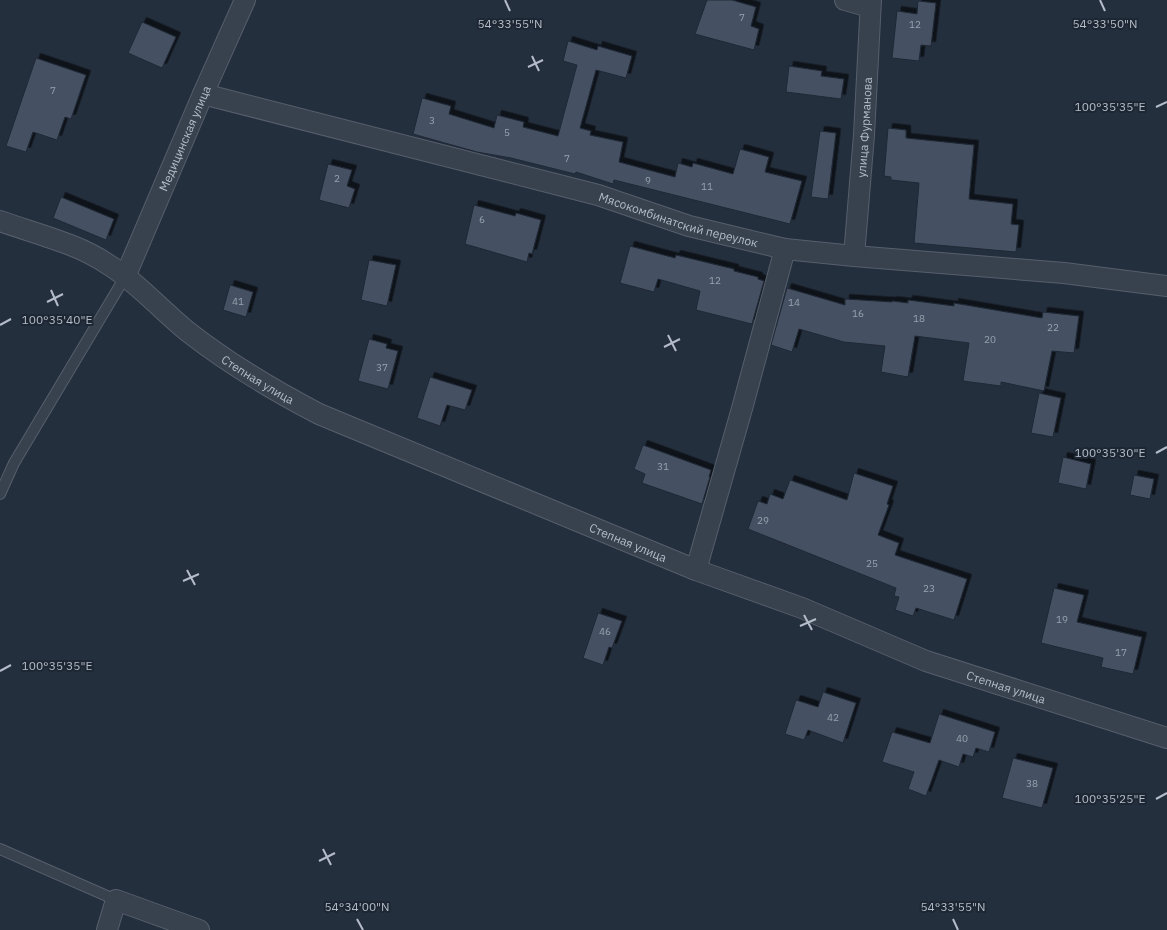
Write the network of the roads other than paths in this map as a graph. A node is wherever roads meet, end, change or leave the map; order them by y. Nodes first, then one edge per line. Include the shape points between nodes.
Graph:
1 (245, 0) edge
2 (845, 0) edge
3 (870, 3) edge
4 (203, 94) junction
5 (0, 221) edge
6 (785, 248) junction
7 (854, 256) junction
8 (125, 277) junction
9 (1167, 286) edge
10 (0, 494) edge
11 (696, 570) junction
12 (1167, 738) edge
13 (0, 849) edge
14 (116, 900) junction
15 (107, 930) edge
16 (199, 930) edge

1 - 4 street, Медицинская улица
2 - 3 street
3 - 7 street, улица Фурманова
4 - 6 street, Мясокомбинатский переулок via 598,195 689,226
4 - 8 street, Медицинская улица
5 - 8 street, Степная улица via 92,255
6 - 7 street, Мясокомбинатский переулок
6 - 11 street
7 - 9 street, Мясокомбинатский переулок via 1064,273
8 - 10 lane via 14,463
8 - 11 street, Степная улица via 226,361 319,414
11 - 12 street, Степная улица via 802,608 926,661
13 - 14 lane
14 - 15 street
14 - 16 street

